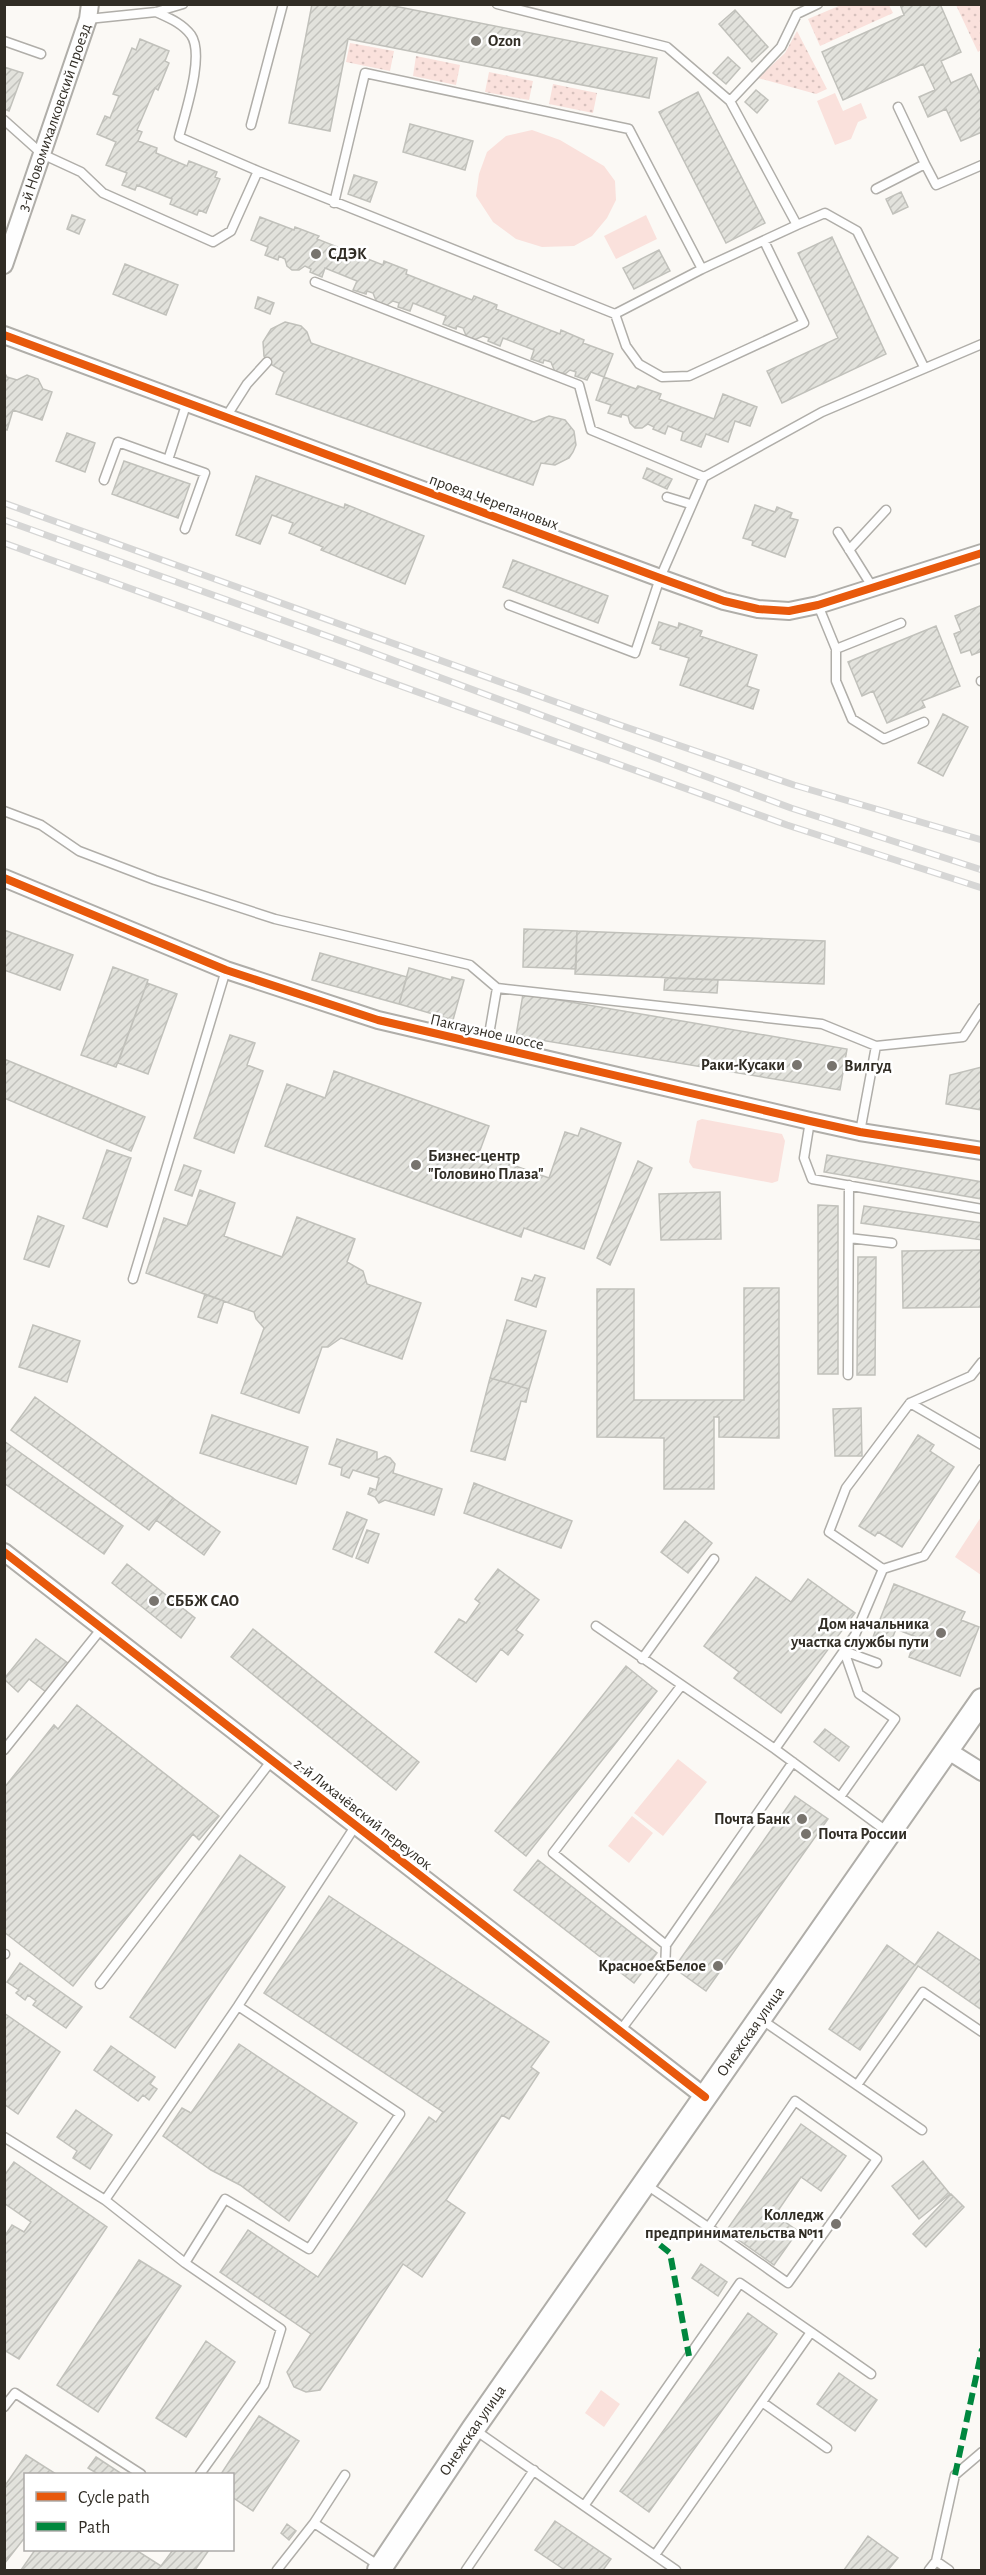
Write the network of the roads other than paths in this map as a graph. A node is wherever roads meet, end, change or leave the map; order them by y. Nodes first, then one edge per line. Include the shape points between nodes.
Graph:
1 (183, 4) edge
2 (283, 4) edge
3 (497, 4) edge
4 (818, 4) edge
5 (89, 12) edge
6 (156, 12) junction
7 (4, 41) edge
8 (41, 54) dead end
9 (730, 100) junction
10 (898, 107) dead end
11 (4, 120) edge
12 (251, 125) dead end
13 (42, 154) junction
14 (925, 164) junction
15 (981, 165) edge
16 (258, 171) junction
17 (876, 189) dead end
18 (333, 203) junction
19 (797, 225) junction
20 (764, 241) junction
21 (4, 265) edge
22 (702, 269) junction
23 (315, 282) dead end
24 (615, 314) junction
25 (4, 335) edge
26 (981, 344) edge
27 (267, 362) dead end
28 (924, 367) junction
29 (187, 402) junction
30 (226, 417) junction
31 (168, 460) junction
32 (704, 477) junction
33 (104, 480) dead end
34 (667, 497) dead end
35 (690, 504) junction
36 (886, 510) dead end
37 (185, 529) dead end
38 (838, 532) dead end
39 (849, 550) junction
40 (981, 553) edge
41 (660, 578) junction
42 (873, 588) junction
43 (508, 605) dead end
44 (818, 605) junction
45 (901, 622) dead end
46 (836, 650) junction
47 (924, 722) dead end
48 (4, 811) edge
49 (4, 878) edge
50 (226, 970) junction
51 (497, 988) junction
52 (981, 1008) edge
53 (488, 1046) junction
54 (876, 1046) junction
55 (810, 1121) junction
56 (860, 1132) junction
57 (981, 1151) edge
58 (849, 1185) junction
59 (981, 1209) edge
60 (849, 1238) junction
61 (891, 1243) dead end
62 (133, 1279) dead end
63 (981, 1362) edge
64 (848, 1375) dead end
65 (910, 1403) junction
66 (981, 1445) edge
67 (981, 1469) edge
68 (4, 1552) edge
69 (714, 1559) dead end
70 (883, 1569) junction
71 (596, 1626) dead end
72 (102, 1628) junction
73 (844, 1651) junction
74 (642, 1659) junction
75 (877, 1664) dead end
76 (681, 1686) junction
77 (981, 1701) edge
78 (775, 1749) junction
79 (4, 1750) edge
80 (947, 1750) junction
81 (272, 1760) junction
82 (793, 1762) junction
83 (981, 1772) edge
84 (840, 1797) junction
85 (356, 1825) junction
86 (889, 1833) junction
87 (666, 1945) junction
88 (100, 1984) dead end
89 (238, 2006) junction
90 (760, 2019) junction
91 (620, 2031) junction
92 (981, 2032) edge
93 (857, 2085) junction
94 (705, 2097) junction
95 (922, 2130) dead end
96 (4, 2137) edge
97 (645, 2184) junction
98 (105, 2200) junction
99 (708, 2228) junction
100 (185, 2263) junction
101 (811, 2332) junction
102 (872, 2374) dead end
103 (762, 2402) junction
104 (4, 2407) edge
105 (473, 2429) junction
106 (827, 2448) dead end
107 (981, 2452) edge
108 (534, 2470) junction
109 (138, 2473) edge
110 (201, 2473) edge
111 (345, 2475) dead end
112 (584, 2506) junction
113 (314, 2523) junction
114 (655, 2555) junction
115 (936, 2561) junction
116 (380, 2569) edge
117 (276, 2571) edge
118 (466, 2571) edge
119 (676, 2571) edge
120 (929, 2571) edge
121 (949, 2571) edge

1 - 6 lane
2 - 12 lane
3 - 9 lane via 667,47
4 - 9 lane via 797,14 781,47
5 - 6 lane
5 - 13 street, 3-й Новомихалковский проезд
6 - 16 lane via 177,22 192,36 197,59 179,137
7 - 8 lane
9 - 19 lane
10 - 14 lane
11 - 13 lane
13 - 16 lane via 81,172 103,193 213,242 231,231
13 - 21 street, 3-й Новомихалковский проезд
14 - 15 lane via 936,185
14 - 17 lane
16 - 18 lane
18 - 22 lane via 365,74 387,77 629,129
18 - 24 lane
19 - 20 lane
19 - 28 lane via 825,213 857,231
20 - 22 lane
20 - 24 lane via 804,323 689,376 662,377 639,364 626,346
22 - 24 lane
23 - 32 lane via 579,385 591,430
25 - 29 street, проезд Черепановых
26 - 28 lane
27 - 30 lane
28 - 32 lane via 804,421
29 - 30 street, проезд Черепановых
29 - 31 lane
30 - 41 street, проезд Черепановых
31 - 33 lane via 117,442
31 - 37 lane via 205,473
32 - 35 lane
34 - 35 lane
35 - 41 lane
36 - 39 lane
38 - 39 lane
39 - 42 lane
40 - 42 street, проезд Черепановых
41 - 43 lane via 635,653
41 - 44 street, проезд Черепановых via 758,609 789,611
42 - 44 street, проезд Черепановых
44 - 46 lane
45 - 46 lane
46 - 47 lane via 836,681 852,719 884,739
48 - 51 lane via 41,825 79,851 155,880 275,919 470,965
49 - 50 street, Пакгаузное шоссе
50 - 53 street, Пакгаузное шоссе via 378,1020
50 - 62 lane
51 - 53 lane
51 - 54 lane via 822,1024
52 - 54 lane via 963,1037
53 - 55 street, Пакгаузное шоссе
54 - 56 lane
55 - 56 street, Пакгаузное шоссе
55 - 58 lane via 804,1158 812,1179
56 - 57 street, Пакгаузное шоссе
58 - 59 lane
58 - 60 lane
60 - 61 lane
60 - 64 lane
63 - 65 lane via 971,1376
65 - 66 lane
65 - 70 lane via 846,1488 829,1532
67 - 70 lane via 924,1556
68 - 72 street, 2-й Лихачёвский переулок
69 - 74 lane
70 - 73 lane via 855,1635
71 - 74 lane
72 - 79 lane
72 - 81 street, 2-й Лихачёвский переулок
73 - 75 lane
73 - 78 lane
73 - 84 lane via 859,1694 895,1719
74 - 76 lane
76 - 78 lane
76 - 87 lane via 553,1853
77 - 80 main road, Онежская улица
78 - 82 lane
80 - 83 street
80 - 86 main road, Онежская улица
81 - 85 street, 2-й Лихачёвский переулок
81 - 88 lane
82 - 84 lane
82 - 87 lane
84 - 86 lane
85 - 89 lane
85 - 91 street, 2-й Лихачёвский переулок
86 - 90 main road, Онежская улица
87 - 91 lane via 665,1971
89 - 98 lane
89 - 100 lane via 400,2114 309,2249 225,2199
90 - 93 lane
90 - 94 main road, Онежская улица
91 - 94 street, 2-й Лихачёвский переулок
92 - 93 lane via 923,1992
93 - 95 lane
94 - 97 main road, Онежская улица
96 - 98 lane
97 - 99 lane
97 - 105 main road, Онежская улица
98 - 100 lane
99 - 99 lane via 788,2283 877,2159 795,2102
100 - 110 lane via 281,2329 264,2385
101 - 102 lane
101 - 103 lane
101 - 112 lane via 740,2283
103 - 106 lane
103 - 114 lane
104 - 109 lane via 15,2393
105 - 108 lane
105 - 116 main road, Онежская улица
107 - 115 lane via 955,2475
108 - 112 lane
108 - 118 lane
111 - 113 lane
112 - 114 lane
113 - 116 lane
113 - 117 lane
114 - 119 lane
115 - 120 lane
115 - 121 lane

